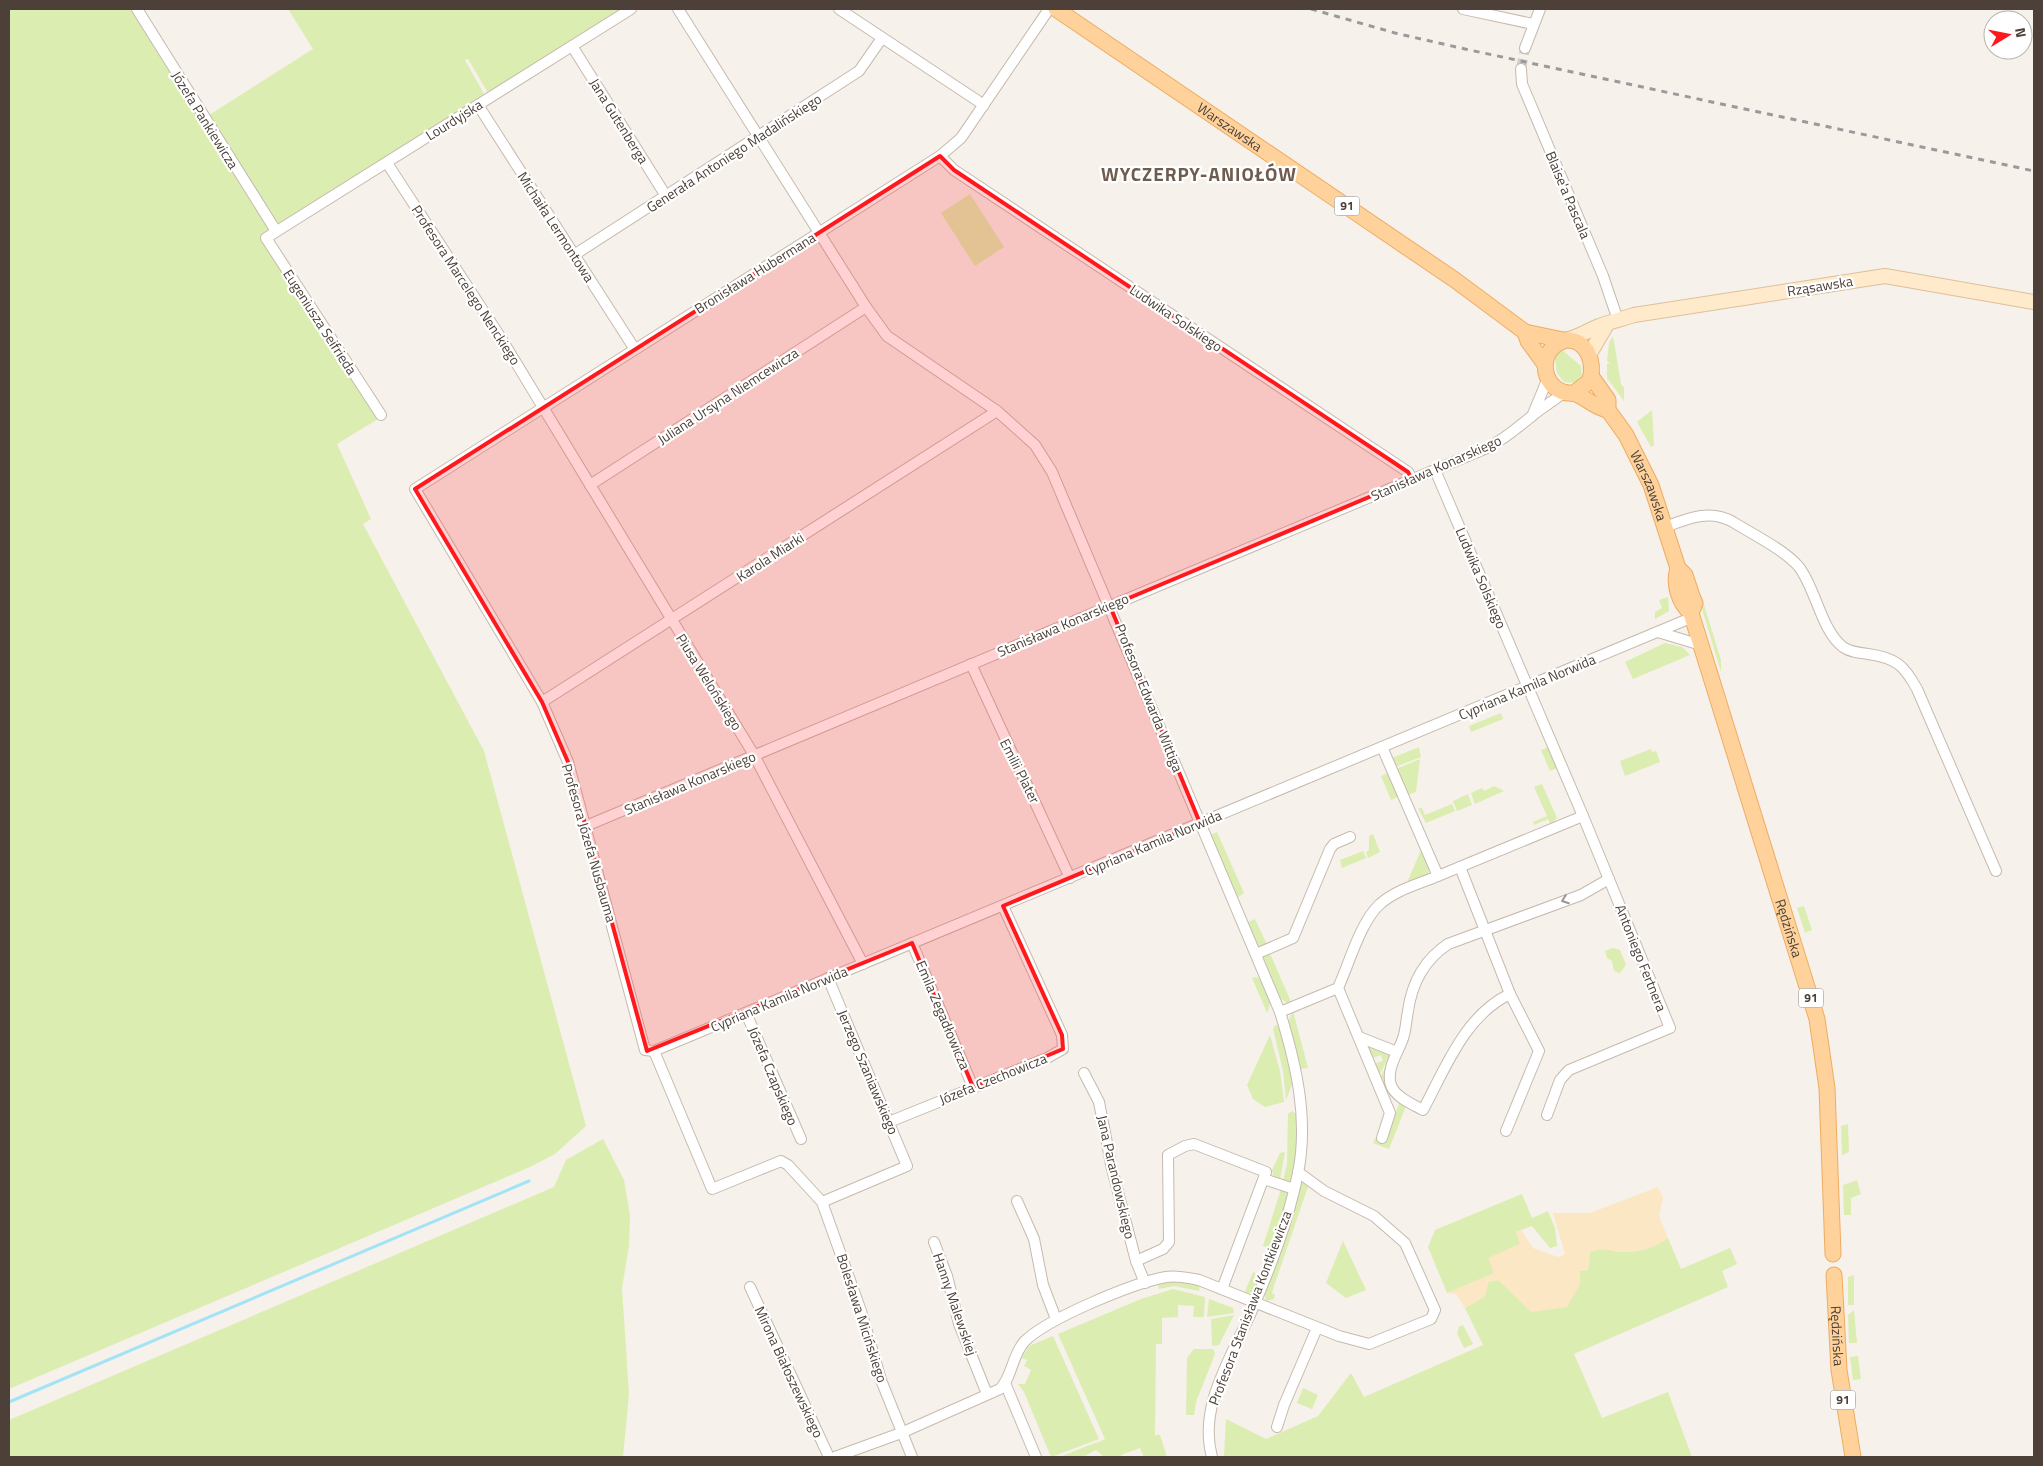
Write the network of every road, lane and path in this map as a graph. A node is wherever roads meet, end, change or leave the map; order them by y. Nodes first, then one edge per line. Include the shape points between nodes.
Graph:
1 (137, 9) edge
2 (631, 9) edge
3 (678, 9) edge
4 (838, 9) edge
5 (1049, 9) edge
6 (1056, 9) edge
7 (1463, 9) edge
8 (1540, 9) edge
9 (1532, 24) junction
10 (882, 38) junction
11 (572, 46) junction
12 (1525, 48) tunnel mouth
13 (1521, 69) tunnel mouth
14 (478, 105) junction
15 (984, 105) junction
16 (758, 138) junction
17 (940, 156) junction
18 (387, 163) junction
19 (666, 196) junction
20 (276, 231) junction
21 (820, 233) junction
22 (574, 255) junction
23 (2034, 302) edge
24 (866, 307) junction
25 (1612, 323) junction
26 (1525, 332) junction
27 (1566, 340) junction
28 (634, 348) junction
29 (1589, 355) junction
30 (1544, 363) junction
31 (1591, 376) junction
32 (1548, 378) junction
33 (1569, 393) junction
34 (543, 407) junction
35 (1608, 410) junction
36 (997, 411) junction
37 (1533, 414) junction
38 (381, 415) dead end
39 (1435, 470) junction
40 (1412, 479) junction
41 (590, 485) junction
42 (415, 489) joint
43 (1665, 527) junction
44 (1110, 606) junction
45 (1692, 615) junction
46 (672, 621) junction
47 (1658, 632) junction
48 (1701, 645) junction
49 (971, 664) junction
50 (1527, 687) junction
51 (542, 702) junction
52 (1382, 747) junction
53 (754, 755) junction
54 (1583, 816) junction
55 (1200, 823) junction
56 (586, 826) junction
57 (1350, 837) dead end
58 (1460, 867) junction
59 (1996, 871) dead end
60 (1438, 876) junction
61 (1070, 878) junction
62 (1609, 879) junction
63 (1003, 906) junction
64 (1484, 930) junction
65 (912, 943) junction
66 (1256, 954) junction
67 (863, 964) junction
68 (828, 978) junction
69 (1338, 988) junction
70 (1510, 994) junction
71 (1280, 1012) junction
72 (746, 1013) junction
73 (1359, 1037) junction
74 (651, 1051) junction
75 (1397, 1052) junction
76 (1084, 1074) dead end
77 (973, 1087) junction
78 (1547, 1115) dead end
79 (889, 1122) junction
80 (1506, 1131) dead end
81 (1382, 1138) dead end
82 (801, 1139) dead end
83 (1298, 1172) junction
84 (1264, 1179) junction
85 (1294, 1189) junction
86 (1017, 1201) dead end
87 (822, 1202) junction
88 (934, 1242) dead end
89 (1136, 1261) junction
90 (1145, 1283) junction
91 (750, 1287) dead end
92 (1222, 1289) junction
93 (1255, 1303) junction
94 (1056, 1319) junction
95 (1317, 1328) junction
96 (1006, 1383) junction
97 (987, 1394) junction
98 (1277, 1427) dead end
99 (901, 1433) junction
100 (829, 1457) edge
101 (835, 1457) edge
102 (912, 1457) edge
103 (1036, 1457) edge
104 (1212, 1457) edge
105 (1853, 1457) edge

1 - 20 street, Józefa Pankiewicza
2 - 11 street, Lourdyjska
3 - 16 street, Profesora Edwarda Wittiga
4 - 10 street
5 - 15 street, Bronisława Hubermana
6 - 26 main road, Warszawska / 91 via 1455,280
7 - 9 street
8 - 9 street
9 - 12 street
10 - 15 street
10 - 16 street, Generała Antoniego Madalińskiego via 859,71
11 - 14 street, Lourdyjska
11 - 19 street, Jana Gutenberga
13 - 25 street, Blaise'a Pascala via 1522,84 1599,267
14 - 18 street, Lourdyjska
14 - 22 street, Michaiła Lermontowa
15 - 17 street, Bronisława Hubermana via 961,138
16 - 19 street, Generała Antoniego Madalińskiego
16 - 21 street, Profesora Edwarda Wittiga
17 - 21 street, Bronisława Hubermana
17 - 40 street, Ludwika Solskiego via 954,170 1408,472
18 - 20 street, Lourdyjska
18 - 34 street, Profesora Marcelego Nenckiego
19 - 22 street, Generała Antoniego Madalińskiego
20 - 38 street, Eugeniusza Seifrieda via 266,238
21 - 24 street, Profesora Edwarda Wittiga
21 - 28 street, Bronisława Hubermana
22 - 28 street, Michaiła Lermontowa
23 - 25 street, Rząsawska via 1885,276 1654,312
24 - 36 street, Profesora Edwarda Wittiga via 887,336
24 - 41 street, Juliana Ursyna Niemcewicza
25 - 27 street, Rząsawska
25 - 29 street
26 - 27 main road, Warszawska / 91
26 - 30 main road, Warszawska / 91
27 - 29 main road, 91 via 1584,346
27 - 30 main road via 1548,351
28 - 34 street, Bronisława Hubermana
29 - 31 main road, 91
30 - 32 main road, 91
31 - 33 main road via 1586,385
31 - 35 main road, Warszawska / 91 via 1608,400
32 - 33 main road via 1555,387
32 - 37 street, Stanisława Konarskiego
33 - 35 main road
33 - 37 street, Stanisława Konarskiego
34 - 41 street, Piusa Welońskiego
34 - 42 street, Bronisława Hubermana
35 - 43 main road, Warszawska / 91 via 1640,460
36 - 44 street, Profesora Edwarda Wittiga via 1034,445 1052,472
36 - 46 street, Karola Miarki
37 - 39 street, Stanisława Konarskiego via 1499,442
39 - 40 street, Stanisława Konarskiego
39 - 50 street, Ludwika Solskiego
40 - 44 street, Stanisława Konarskiego
41 - 46 street, Piusa Welońskiego
42 - 51 street, Profesora Józefa Nusbauma
43 - 45 main road, Warszawska / 91 via 1678,568 1675,578 1680,597
43 - 59 street via 1703,515 1723,517 1733,522 1798,566 1832,634 1844,647 1852,652 1888,658 1902,665 1917,689
44 - 49 street, Stanisława Konarskiego
44 - 55 street, Profesora Edwarda Wittiga
45 - 47 street, Cypriana Kamila Norwida
45 - 48 main road, Rędzińska / 91
46 - 51 street, Karola Miarki
46 - 53 street, Piusa Welońskiego
47 - 48 street
47 - 50 street, Cypriana Kamila Norwida
48 - 105 main road, Rędzińska / 91 via 1817,1019 1827,1088 1833,1254 1839,1260 1839,1268 1834,1275 1839,1370
49 - 53 street, Stanisława Konarskiego
49 - 61 street, Emilii Plater
50 - 52 street, Cypriana Kamila Norwida
50 - 54 street, Antoniego Fertnera
51 - 56 street, Profesora Józefa Nusbauma via 568,762
52 - 55 street, Cypriana Kamila Norwida
52 - 60 street
53 - 56 street, Stanisława Konarskiego
53 - 67 street, Piusa Welońskiego
54 - 58 street
54 - 62 street, Antoniego Fertnera
55 - 61 street, Cypriana Kamila Norwida
55 - 66 street, Profesora Stanisława Kontkiewicza
56 - 74 street, Profesora Józefa Nusbauma via 643,1042
57 - 66 street via 1330,849 1293,938
58 - 60 street
58 - 64 street
60 - 69 street via 1380,904 1369,917
61 - 63 street, Cypriana Kamila Norwida
62 -> 64 street via 1581,895
62 - 78 street, Antoniego Fertnera via 1670,1028 1569,1070 1560,1080
63 - 65 street, Cypriana Kamila Norwida
63 - 77 street, Józefa Czechowicza via 1064,1042 1062,1049 1047,1058
64 - 70 street
64 - 75 street via 1448,944 1423,966 1410,997 1403,1040
65 - 67 street, Cypriana Kamila Norwida
65 - 77 street, Emila Zegadłowicza
66 - 71 street, Profesora Stanisława Kontkiewicza
67 - 68 street, Cypriana Kamila Norwida
68 - 72 street, Cypriana Kamila Norwida
68 - 79 street, Jerzego Szaniawskiego
69 - 71 street
69 - 73 street
70 - 75 street via 1466,1030 1423,1110 1395,1093 1391,1087 1390,1071
70 - 80 street via 1538,1051
71 - 83 street, Profesora Stanisława Kontkiewicza via 1297,1078 1302,1125
72 - 74 street, Cypriana Kamila Norwida
72 - 82 street, Józefa Czapskiego
73 - 75 street
73 - 81 street via 1390,1113
74 - 87 street via 712,1189 781,1161
76 - 89 street, Jana Parandowskiego via 1099,1102 1112,1169
77 - 79 street, Józefa Czechowicza
79 - 87 street, Jerzego Szaniawskiego via 907,1166
83 - 85 street, Profesora Stanisława Kontkiewicza
83 - 95 street via 1324,1192 1374,1216 1405,1243 1435,1310 1431,1319 1369,1344
84 - 85 street
84 - 89 street via 1266,1172 1201,1146 1185,1146 1171,1153 1166,1158 1169,1242 1163,1249
84 - 92 street
85 - 93 street, Profesora Stanisława Kontkiewicza via 1285,1225
86 - 94 street via 1034,1239 1042,1285
87 - 99 street, Bolesława Micińskiego
88 - 97 street, Hanny Malewskiej via 948,1276 959,1324
89 - 90 street, Jana Parandowskiego
90 - 92 street via 1182,1276
90 - 94 street
91 - 100 street, Mirona Białoszewskiego
92 - 93 street
93 - 95 street
93 - 104 street, Profesora Stanisława Kontkiewicza via 1212,1403 1209,1430
94 - 96 street via 1035,1332 1020,1347
95 - 98 street
96 - 97 street
96 - 103 street
97 - 99 street
99 - 101 street
99 - 102 street, Bolesława Micińskiego

